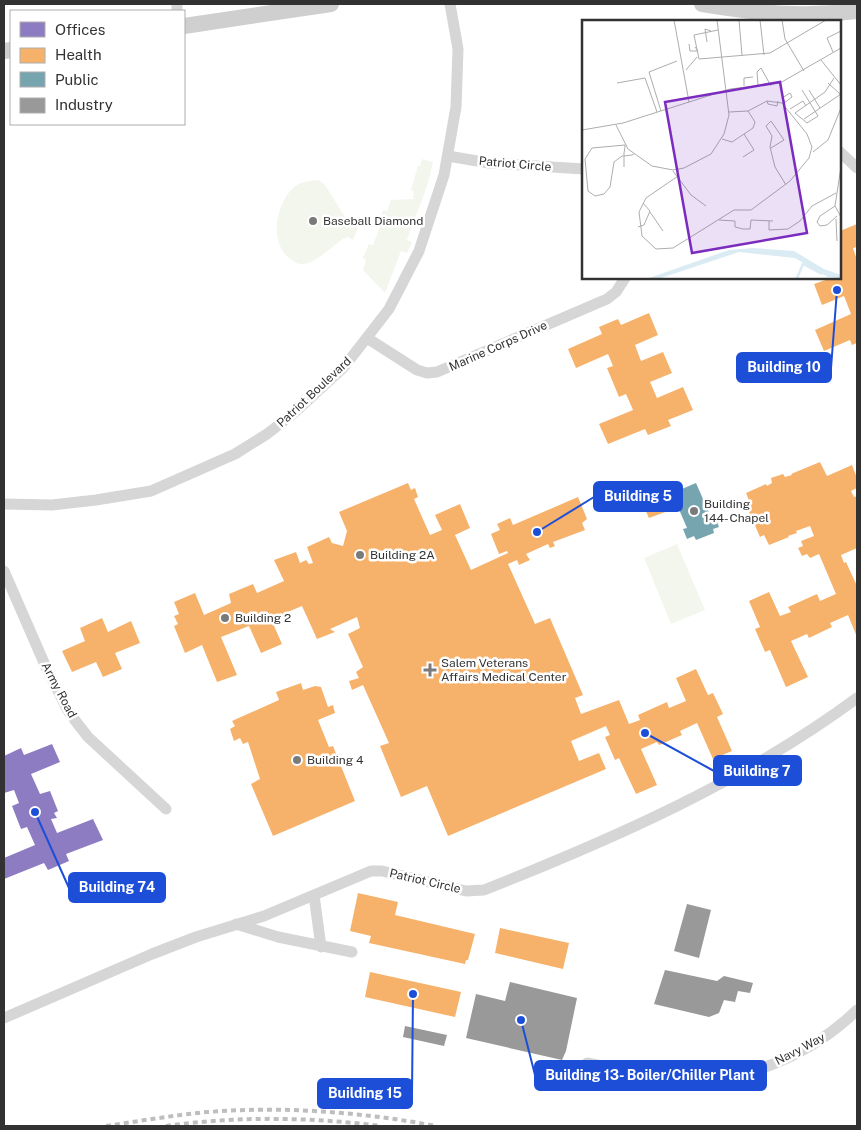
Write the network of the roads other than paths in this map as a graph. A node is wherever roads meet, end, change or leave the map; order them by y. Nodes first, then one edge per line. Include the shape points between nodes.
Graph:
1 (331, 4) edge
2 (450, 4) edge
3 (702, 4) edge
4 (857, 11) edge
5 (185, 26) edge
6 (841, 153) edge
7 (448, 156) junction
8 (857, 168) edge
9 (582, 169) edge
10 (624, 279) edge
11 (367, 338) junction
12 (4, 504) edge
13 (4, 571) edge
14 (857, 698) edge
15 (166, 809) dead end
16 (314, 895) junction
17 (236, 924) junction
18 (321, 946) junction
19 (352, 952) dead end
20 (857, 1010) edge
21 (4, 1018) edge
22 (587, 1063) dead end

1 - 5 main road
2 - 7 street, Patriot Boulevard via 458,49 456,107
3 - 4 main road via 790,15
6 - 8 street
7 - 9 street, Patriot Circle via 489,163
7 - 11 street, Patriot Boulevard via 419,251 389,309
10 - 11 street, Marine Corps Drive via 607,299 438,372 417,370
11 - 12 street, Patriot Boulevard via 344,367 294,413 235,454 150,490 52,505
13 - 15 street, Army Road via 67,709 88,737
14 - 16 street, Patriot Circle via 802,736 690,800 614,836 484,890 466,891 371,871
16 - 17 street, Patriot Circle
16 - 18 street
17 - 18 street
17 - 21 street, Patriot Circle via 161,951
18 - 19 street
20 - 22 street, Navy Way via 827,1035 798,1052 757,1070 731,1076 683,1080

